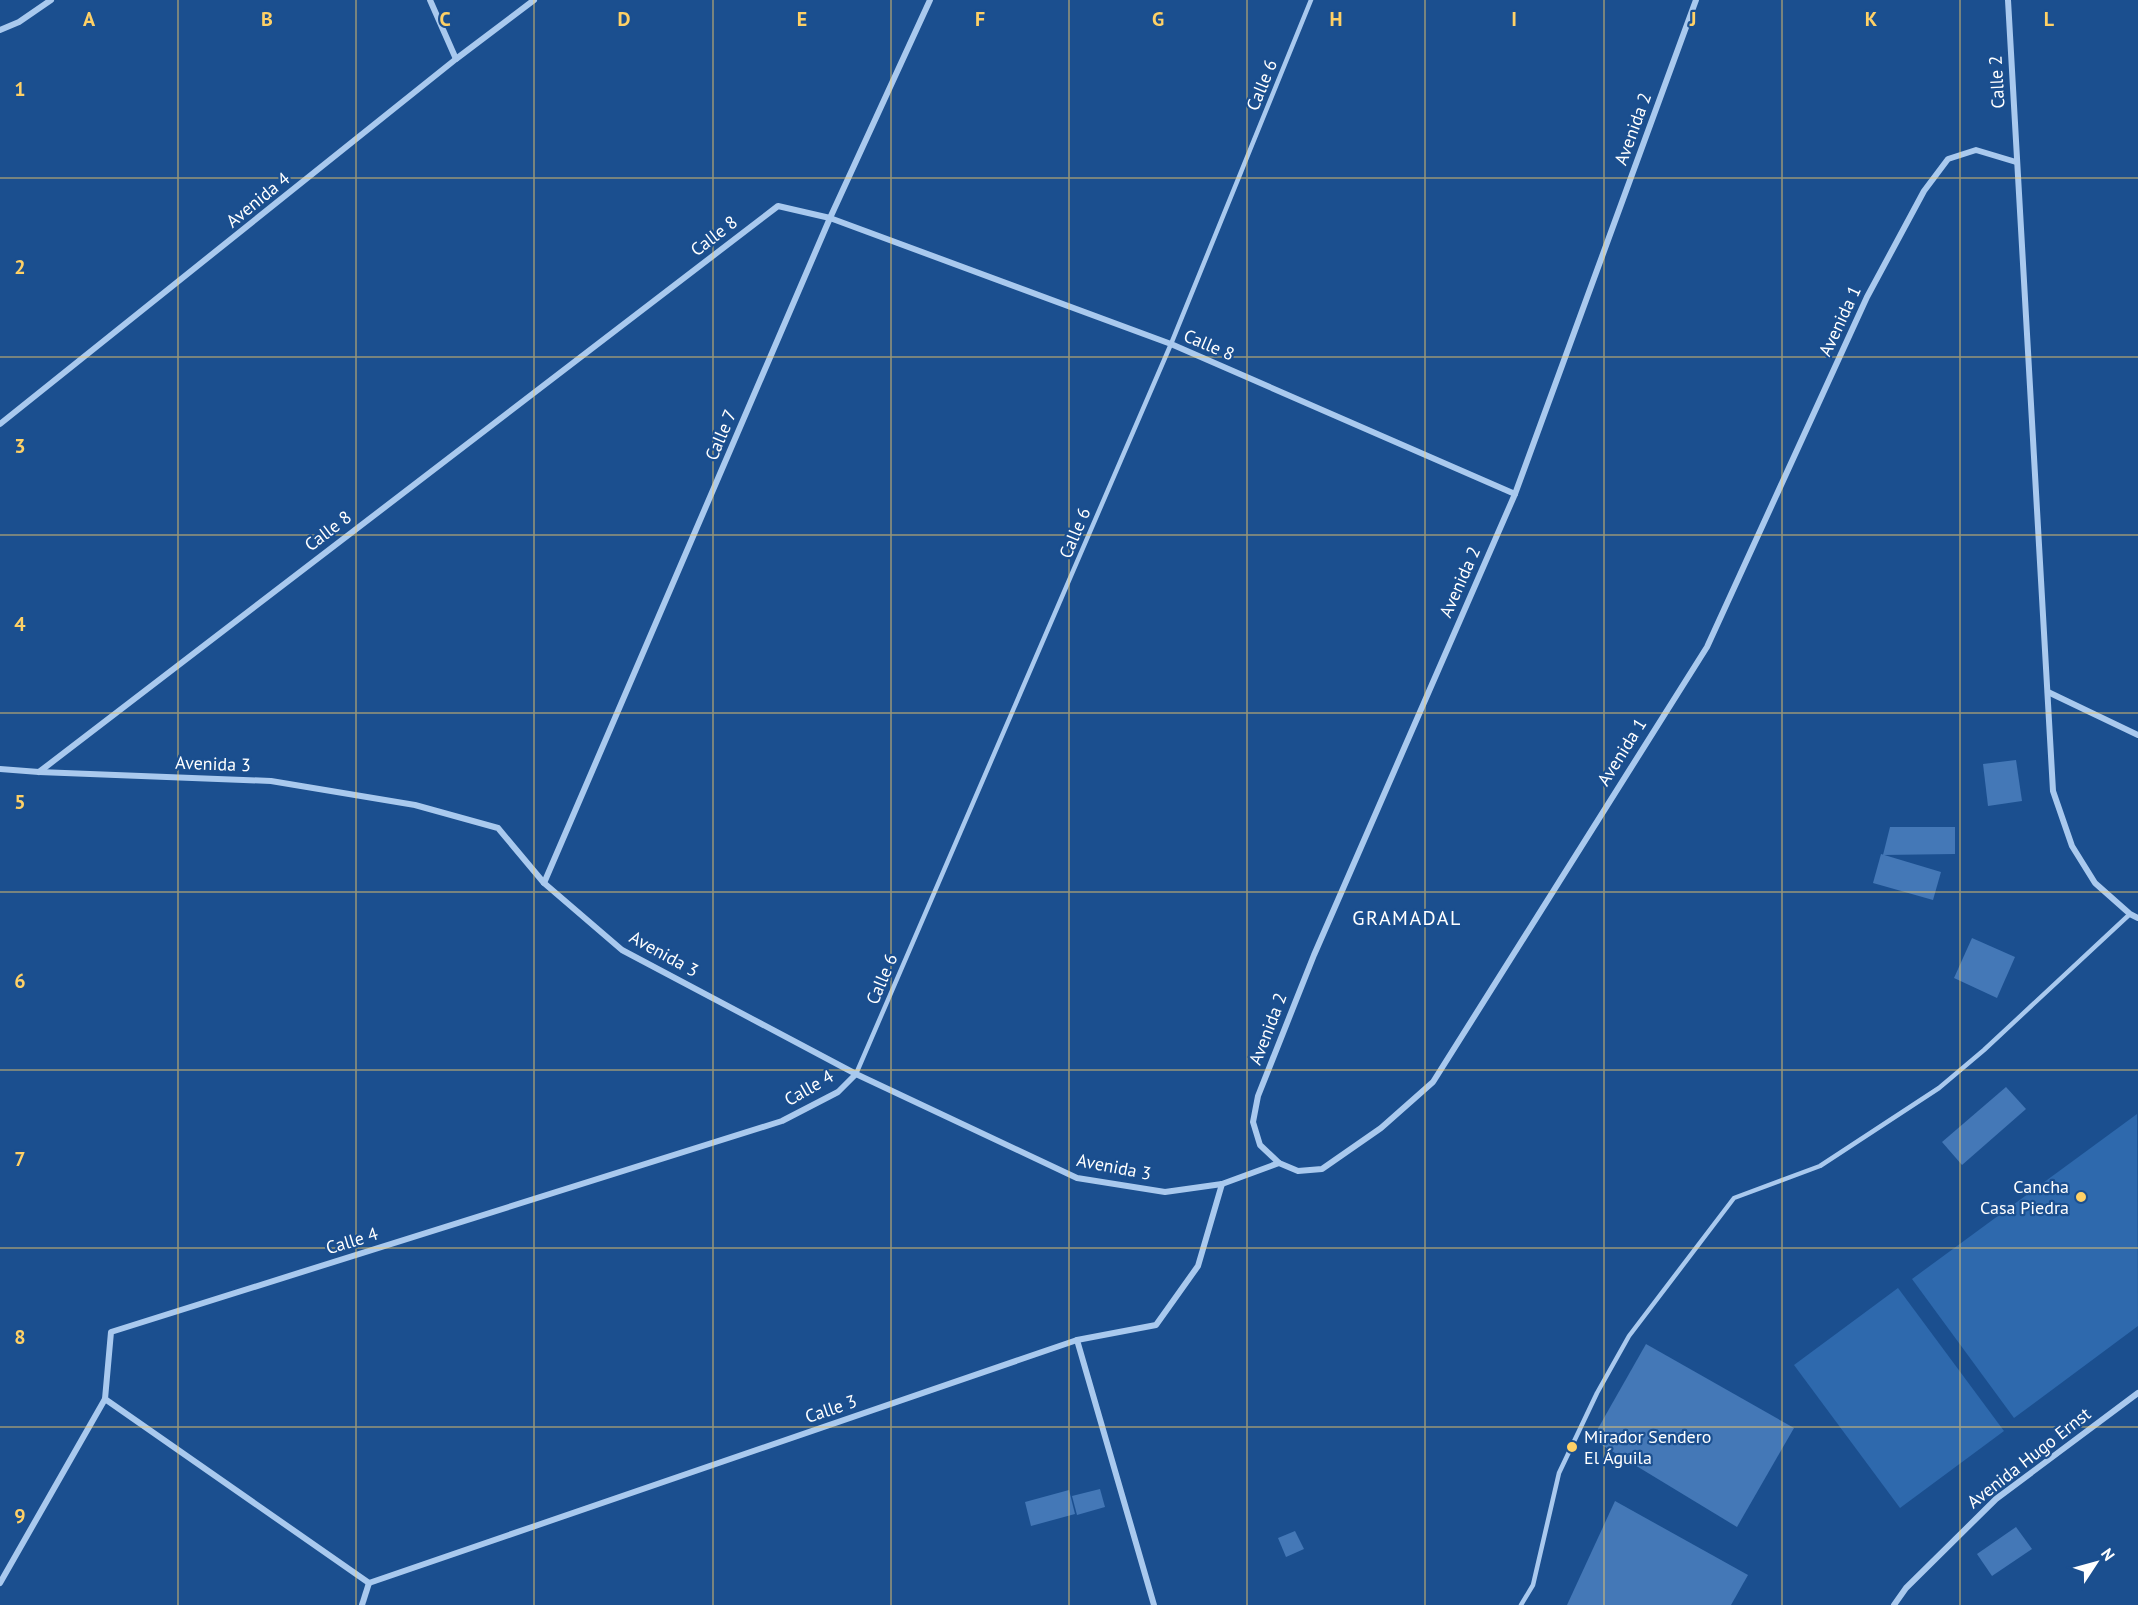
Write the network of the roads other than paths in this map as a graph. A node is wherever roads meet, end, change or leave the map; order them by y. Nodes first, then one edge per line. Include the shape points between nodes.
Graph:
1 (51, 0) edge
2 (430, 0) edge
3 (534, 0) edge
4 (930, 0) edge
5 (1311, 0) edge
6 (1696, 0) edge
7 (2008, 0) edge
8 (0, 30) edge
9 (456, 59) junction
10 (2016, 162) junction
11 (830, 218) junction
12 (1171, 344) junction
13 (0, 424) edge
14 (1515, 494) junction
15 (2048, 692) junction
16 (2138, 735) edge
17 (0, 769) edge
18 (39, 772) junction
19 (544, 883) junction
20 (2130, 914) junction
21 (2138, 918) edge
22 (856, 1074) junction
23 (1279, 1163) junction
24 (1222, 1184) junction
25 (1077, 1340) junction
26 (2138, 1393) edge
27 (105, 1399) junction
28 (0, 1583) edge
29 (369, 1583) junction
30 (362, 1605) edge
31 (1154, 1605) edge
32 (1521, 1605) edge
33 (1894, 1605) edge

1 - 8 street
2 - 9 street
3 - 9 street, Avenida 4
4 - 11 street, Calle 7
5 - 12 lane, Calle 6
6 - 14 street, Avenida 2
7 - 10 street, Calle 2
9 - 13 street, Avenida 4
10 - 15 street
10 - 23 street, Avenida 1 via 1976,150 1948,159 1924,191 1867,297 1707,647 1433,1082 1381,1128 1322,1169 1298,1171
11 - 12 street, Calle 8
11 - 18 street, Calle 8 via 778,206
11 - 19 street, Calle 7
12 - 14 street, Calle 8
12 - 22 lane, Calle 6
14 - 23 street, Avenida 2 via 1314,955 1258,1096 1253,1122 1260,1145
15 - 16 street
15 - 20 street via 2053,791 2072,846 2095,883
17 - 18 street
18 - 19 street, Avenida 3 via 271,782 415,805 498,828
19 - 22 street, Avenida 3 via 622,950
20 - 21 street
20 - 32 lane via 1939,1088 1820,1166 1734,1198 1629,1336 1597,1393 1559,1473 1533,1585
22 - 24 street, Avenida 3 via 1077,1178 1165,1192
22 - 27 street, Calle 4 via 838,1092 782,1121 111,1332
23 - 24 street, Avenida 3
24 - 25 street, Calle 3 via 1198,1266 1156,1325
25 - 29 street, Calle 3
25 - 31 street
26 - 33 street, Avenida Hugo Ernst via 1996,1499 1906,1588
27 - 28 street, Calle 4
27 - 29 street
29 - 30 street

